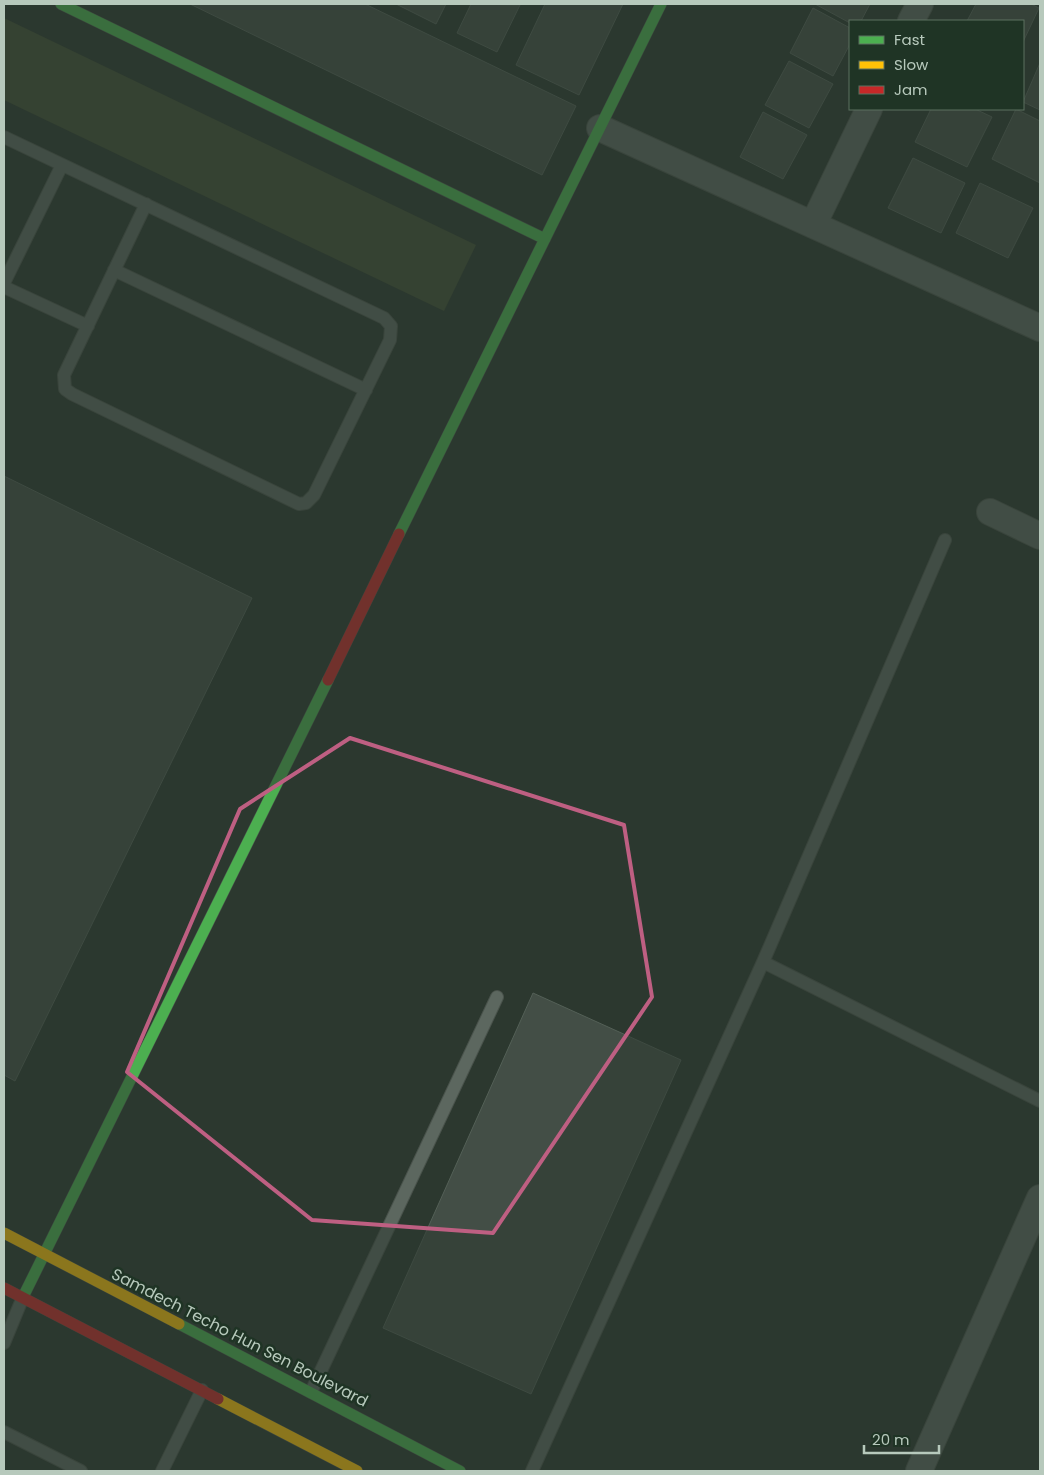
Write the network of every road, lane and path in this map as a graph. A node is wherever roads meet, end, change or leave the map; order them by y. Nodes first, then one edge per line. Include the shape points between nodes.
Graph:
1 (60, 4) edge
2 (661, 4) edge
3 (920, 4) edge
4 (912, 20) edge
5 (869, 110) edge
6 (600, 128) junction
7 (4, 137) edge
8 (62, 165) junction
9 (146, 204) junction
10 (813, 225) junction
11 (545, 239) junction
12 (114, 270) junction
13 (4, 283) edge
14 (4, 287) edge
15 (88, 326) junction
16 (1040, 328) edge
17 (366, 390) junction
18 (990, 512) dead end
19 (1040, 536) edge
20 (945, 540) dead end
21 (763, 962) junction
22 (498, 998) dead end
23 (1040, 1101) edge
24 (1040, 1198) edge
25 (4, 1233) edge
26 (44, 1254) junction
27 (4, 1288) edge
28 (22, 1297) junction
29 (4, 1343) edge
30 (202, 1390) junction
31 (311, 1392) junction
32 (4, 1432) edge
33 (81, 1471) edge
34 (162, 1471) edge
35 (357, 1471) edge
36 (460, 1471) edge
37 (532, 1471) edge
38 (919, 1471) edge

1 - 11 main road
2 - 6 main road
3 - 4 street
5 - 10 street
6 - 10 street
6 - 11 main road
7 - 8 lane
8 - 9 lane
8 - 13 lane
9 - 12 lane
9 - 17 lane via 384,318 391,326 390,340
10 - 16 street
11 - 26 main road
12 - 15 lane
12 - 17 lane
14 - 15 lane
15 - 17 lane via 64,374 65,388 72,394 299,504 306,503 314,495
18 - 19 street
20 - 21 lane
21 - 23 lane
21 - 37 lane
22 - 31 lane
24 - 38 street
25 - 26 main road, Samdech Techo Hun Sen Boulevard
26 - 28 main road
26 - 31 main road, Samdech Techo Hun Sen Boulevard
27 - 28 main road
28 - 29 lane
28 - 30 main road
30 - 34 lane
30 - 35 main road
31 - 36 main road, Samdech Techo Hun Sen Boulevard
32 - 33 lane

